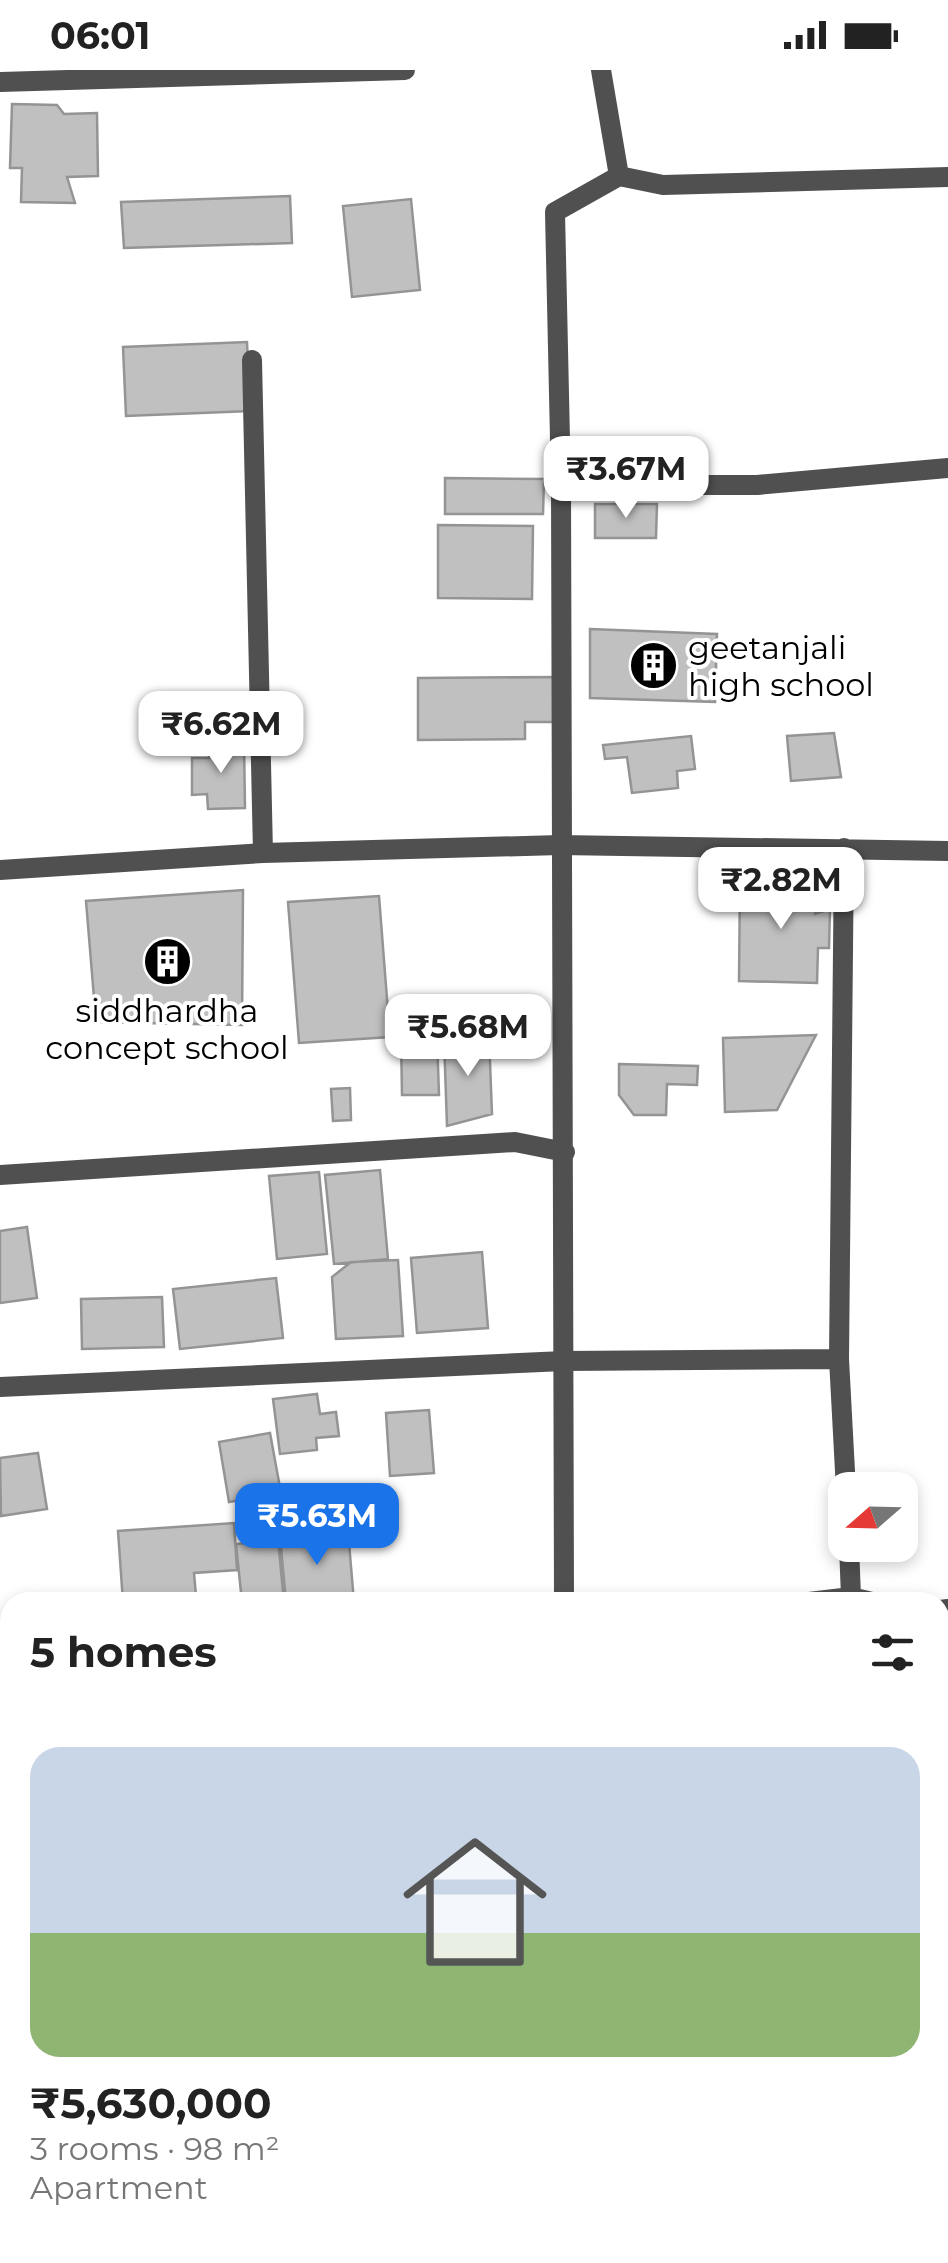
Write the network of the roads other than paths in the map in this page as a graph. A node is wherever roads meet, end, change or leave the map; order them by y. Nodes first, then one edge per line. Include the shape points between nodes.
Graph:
1 (405, 70) edge
2 (601, 70) edge
3 (0, 82) edge
4 (619, 176) junction
5 (948, 177) edge
6 (252, 360) dead end
7 (948, 468) edge
8 (561, 484) junction
9 (560, 845) junction
10 (844, 848) junction
11 (948, 851) edge
12 (263, 853) junction
13 (0, 870) edge
14 (565, 1152) junction
15 (0, 1175) edge
16 (839, 1358) junction
17 (564, 1362) junction
18 (0, 1387) edge
19 (845, 1472) edge
20 (852, 1562) edge
21 (564, 1592) edge
22 (860, 1592) edge

1 - 3 street
2 - 4 street
4 - 5 street via 663,185
4 - 8 street via 555,212
6 - 12 street
7 - 8 street via 757,485
8 - 9 street
9 - 10 street
9 - 12 street
9 - 14 street
10 - 11 street
10 - 16 street
12 - 13 street
14 - 15 street via 515,1142
14 - 17 street
16 - 17 street
16 - 19 street
17 - 18 street
17 - 21 street
20 - 22 street

